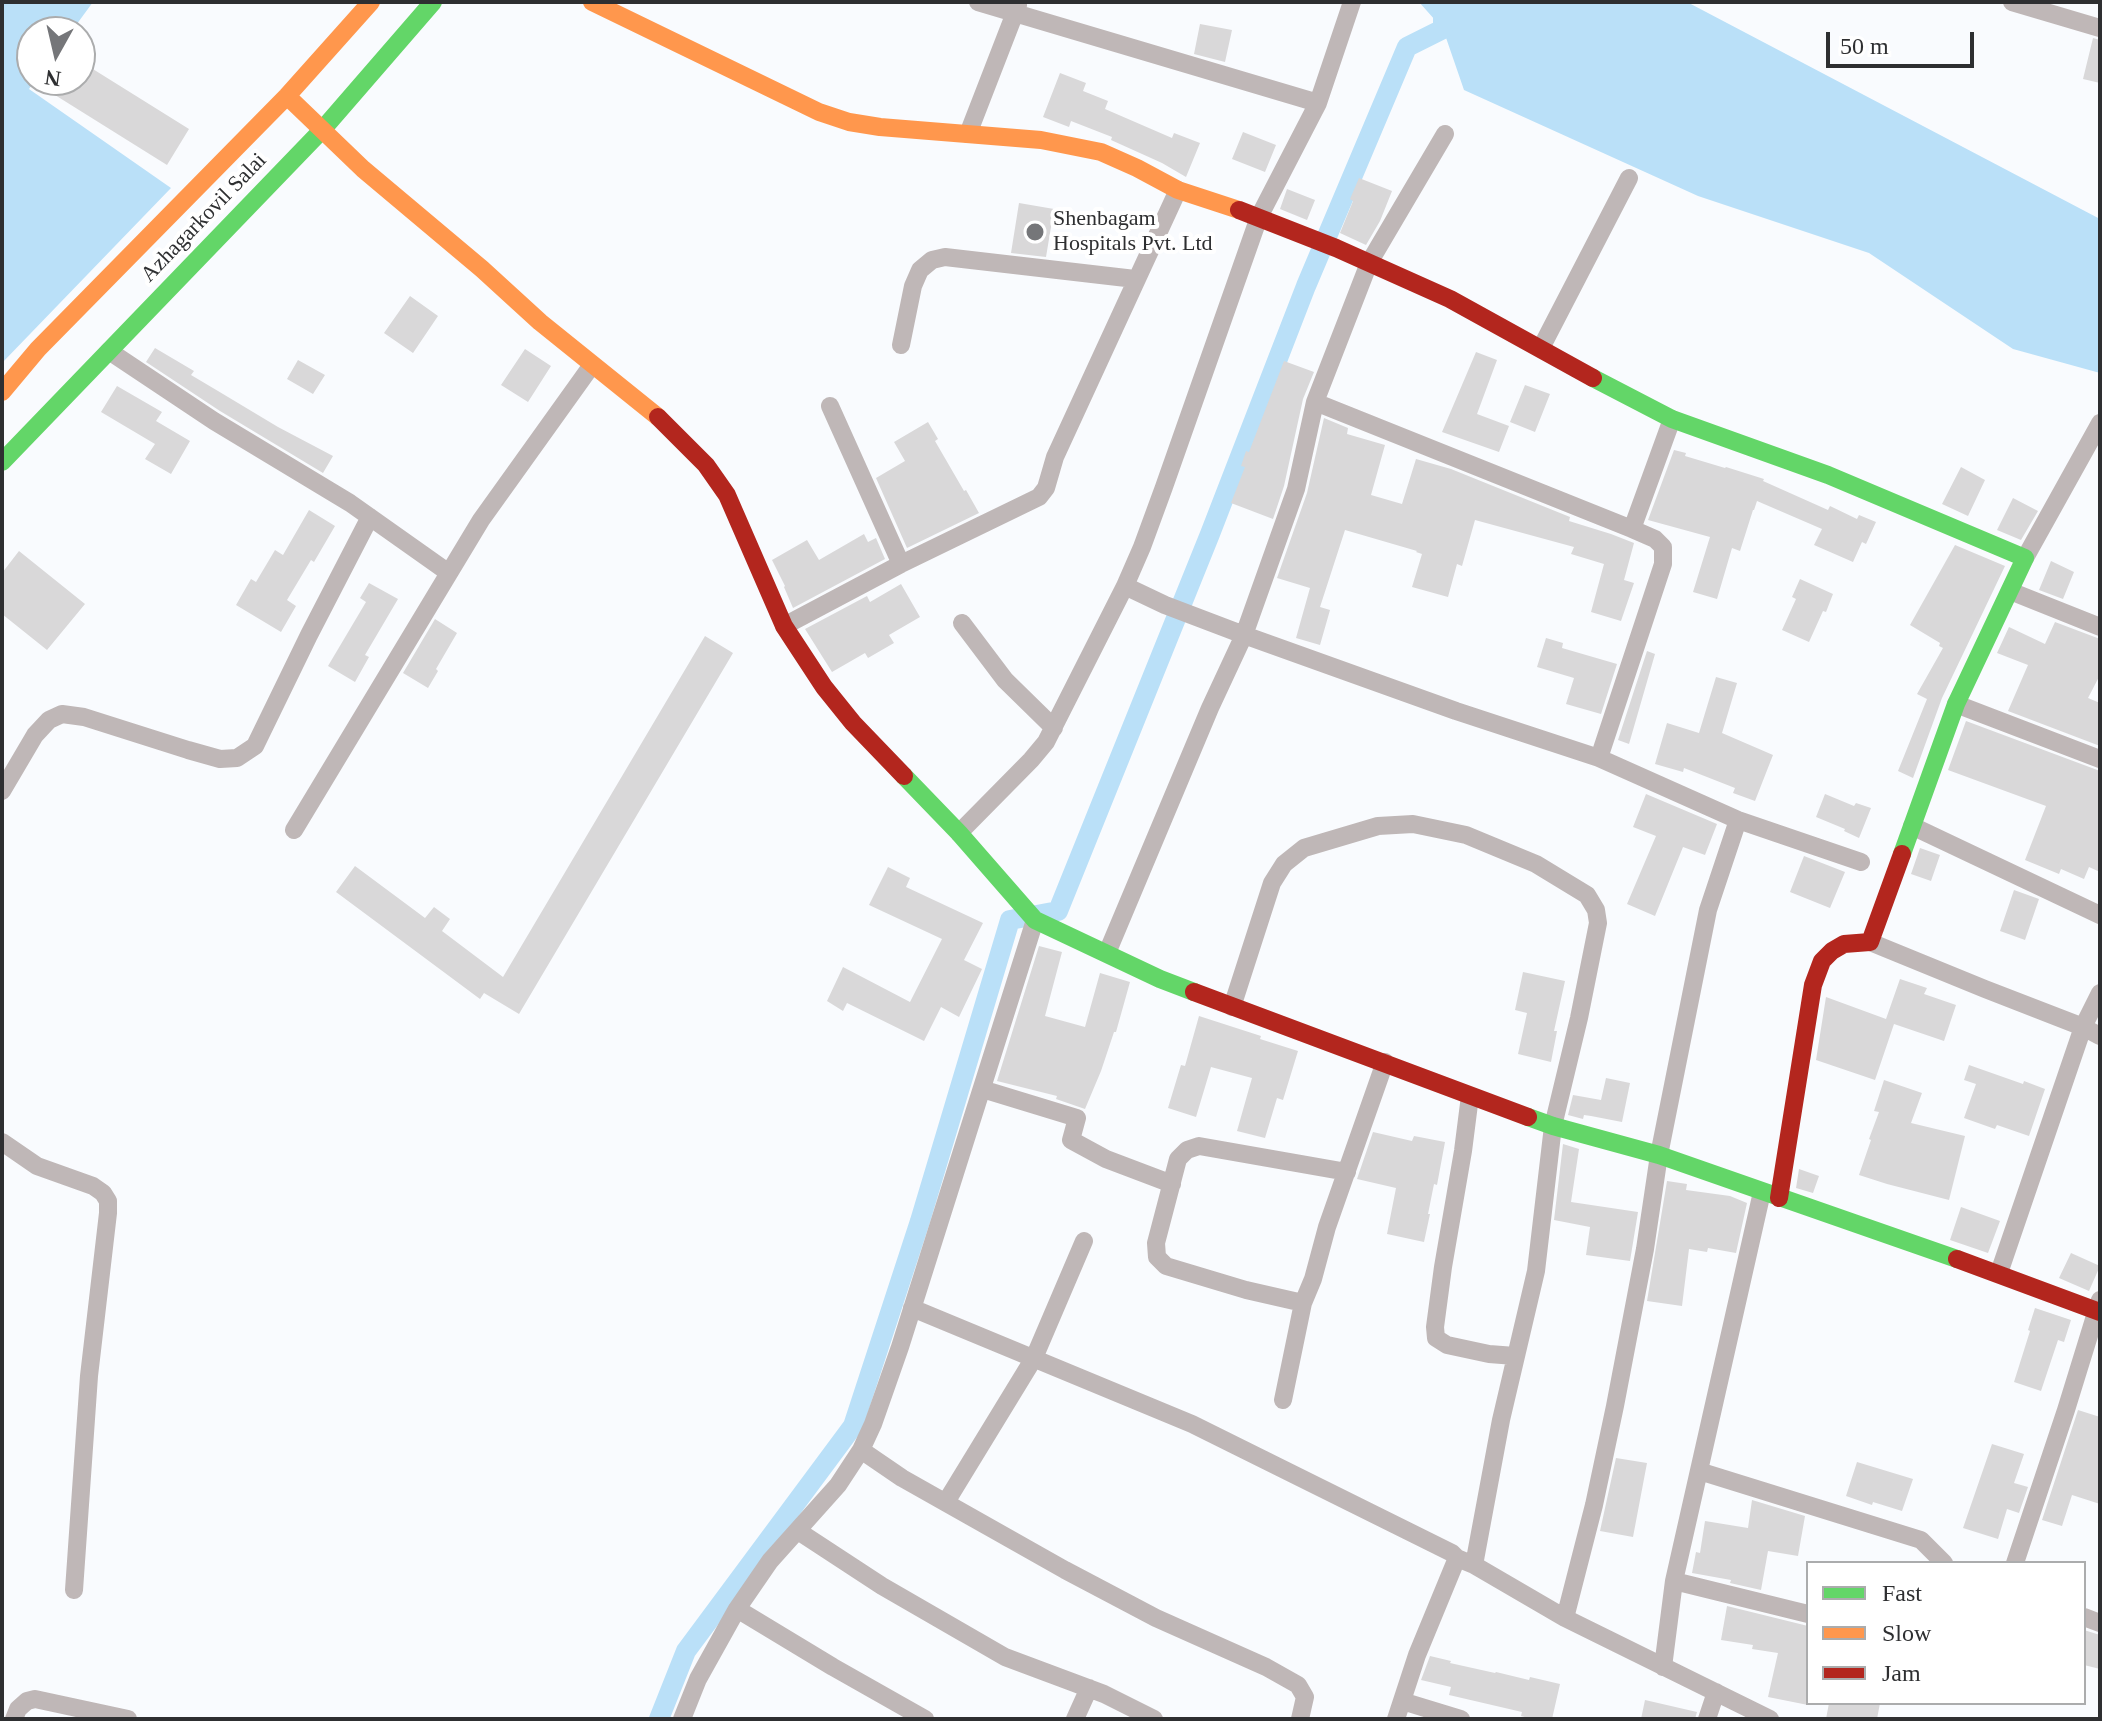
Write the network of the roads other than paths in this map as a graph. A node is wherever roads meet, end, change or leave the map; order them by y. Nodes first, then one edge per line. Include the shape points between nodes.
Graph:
1 (371, 2) edge
2 (433, 2) edge
3 (592, 2) edge
4 (978, 2) edge
5 (1352, 2) edge
6 (2012, 2) edge
7 (1017, 8) edge
8 (2100, 28) edge
9 (287, 96) junction
10 (1318, 103) junction
11 (323, 129) junction
12 (968, 134) junction
13 (1445, 134) dead end
14 (1629, 178) dead end
15 (1178, 190) junction
16 (1259, 217) junction
17 (1369, 263) junction
18 (1135, 279) junction
19 (901, 345) dead end
20 (1541, 348) junction
21 (109, 351) junction
22 (592, 365) junction
23 (2, 392) edge
24 (1315, 402) junction
25 (830, 406) dead end
26 (1672, 419) junction
27 (2100, 423) edge
28 (2, 462) edge
29 (370, 517) junction
30 (1632, 529) junction
31 (2025, 558) junction
32 (901, 564) junction
33 (449, 573) junction
34 (1125, 586) junction
35 (2010, 591) junction
36 (962, 623) dead end
37 (784, 626) junction
38 (2100, 627) edge
39 (1244, 635) junction
40 (1956, 704) junction
41 (1054, 728) junction
42 (1599, 758) junction
43 (2100, 759) edge
44 (2, 791) edge
45 (1738, 820) junction
46 (1912, 826) junction
47 (294, 830) dead end
48 (959, 833) junction
49 (1861, 862) dead end
50 (2100, 915) edge
51 (1032, 916) junction
52 (1870, 942) junction
53 (1107, 953) junction
54 (2100, 993) edge
55 (1232, 1007) junction
56 (2092, 1031) edge
57 (1385, 1062) junction
58 (982, 1089) junction
59 (1470, 1096) junction
60 (1553, 1126) junction
61 (2, 1142) edge
62 (1659, 1155) junction
63 (1347, 1172) junction
64 (1172, 1184) junction
65 (1771, 1195) junction
66 (1084, 1241) dead end
67 (1999, 1273) junction
68 (1303, 1303) junction
69 (912, 1308) junction
70 (2099, 1308) edge
71 (1515, 1356) junction
72 (1034, 1358) junction
73 (1283, 1400) dead end
74 (861, 1450) junction
75 (1699, 1471) junction
76 (946, 1502) junction
77 (798, 1531) junction
78 (1466, 1561) junction
79 (1942, 1561) edge
80 (2016, 1561) edge
81 (1674, 1581) junction
82 (74, 1590) dead end
83 (737, 1609) junction
84 (1806, 1614) edge
85 (1565, 1618) junction
86 (1663, 1667) junction
87 (1089, 1688) junction
88 (1716, 1692) junction
89 (1399, 1710) edge
90 (14, 1719) edge
91 (128, 1719) edge
92 (682, 1719) edge
93 (925, 1719) edge
94 (1075, 1719) edge
95 (1154, 1719) edge
96 (1300, 1719) edge
97 (1461, 1719) edge
98 (1707, 1719) edge
99 (1770, 1719) edge

1 - 9 street, Azhagarkovil Salai
2 - 11 street, Azhagarkovil Salai
3 - 12 street via 819,112 880,127
4 - 7 street
5 - 10 street
6 - 8 street
7 - 10 street
7 - 12 street
9 - 11 street
9 - 23 street, Azhagarkovil Salai
10 - 16 street
11 - 21 street, Azhagarkovil Salai
11 - 22 street
12 - 15 street via 1101,152
13 - 17 street
14 - 20 street
15 - 16 street
15 - 18 street
16 - 17 street
16 - 34 street
17 - 20 street
17 - 24 street
18 - 19 street via 945,257 932,260 913,286
18 - 32 street via 1039,497
20 - 26 street
21 - 28 street, Azhagarkovil Salai
21 - 29 street
22 - 33 street
22 - 37 street via 667,424 706,465 727,495
24 - 30 street
24 - 39 street via 1296,489
25 - 32 street
26 - 30 street
26 - 31 street via 1828,475
27 - 31 street
29 - 33 street
29 - 44 street via 255,746 237,758 220,759 62,714 35,735
30 - 42 street via 1663,547 1663,564
31 - 35 street
32 - 37 street
33 - 47 street
34 - 39 street
34 - 41 street
35 - 38 street
35 - 40 street
36 - 41 street via 1005,680
37 - 48 street via 853,723
39 - 42 street
39 - 53 street
40 - 43 street
40 - 46 street
41 - 48 street via 1031,760
42 - 45 street
45 - 49 street
45 - 62 street via 1708,910
46 - 50 street
46 - 52 street
48 - 51 street
51 - 53 street
51 - 58 street
52 - 56 street
52 - 65 street via 1844,944 1822,961
53 - 55 street
54 - 56 street
55 - 57 street
55 - 60 street via 1272,883 1304,848 1378,826 1413,824 1466,835 1536,864 1587,895 1596,910 1598,923
56 - 67 street
57 - 59 street
57 - 63 street
58 - 64 street via 1077,1118 1071,1140
58 - 69 street
59 - 60 street
59 - 71 street via 1436,1338 1447,1345
60 - 62 street
60 - 71 street via 1536,1271
61 - 82 street via 37,1166 93,1186 108,1201
62 - 65 street
62 - 85 street via 1615,1406
63 - 64 street via 1199,1146 1178,1159
63 - 68 street
64 - 68 street via 1156,1243 1157,1257 1166,1266
65 - 67 street
65 - 75 street
66 - 72 street
67 - 70 street
68 - 73 street
69 - 72 street
69 - 74 street
70 - 80 street
71 - 78 street
72 - 76 street
72 - 78 street via 1192,1424
74 - 76 street
74 - 77 street
75 - 79 street via 1921,1540
75 - 81 street
76 - 96 street via 1156,1618 1298,1685 1305,1697
77 - 83 street
77 - 87 street via 1005,1657
78 - 85 street
78 - 89 street via 1417,1655
81 - 84 street
81 - 86 street
83 - 92 street
83 - 93 street
85 - 86 street
86 - 88 street
87 - 94 street
87 - 95 street
88 - 98 street
88 - 99 street
89 - 97 street
90 - 91 street via 18,1709 35,1699

